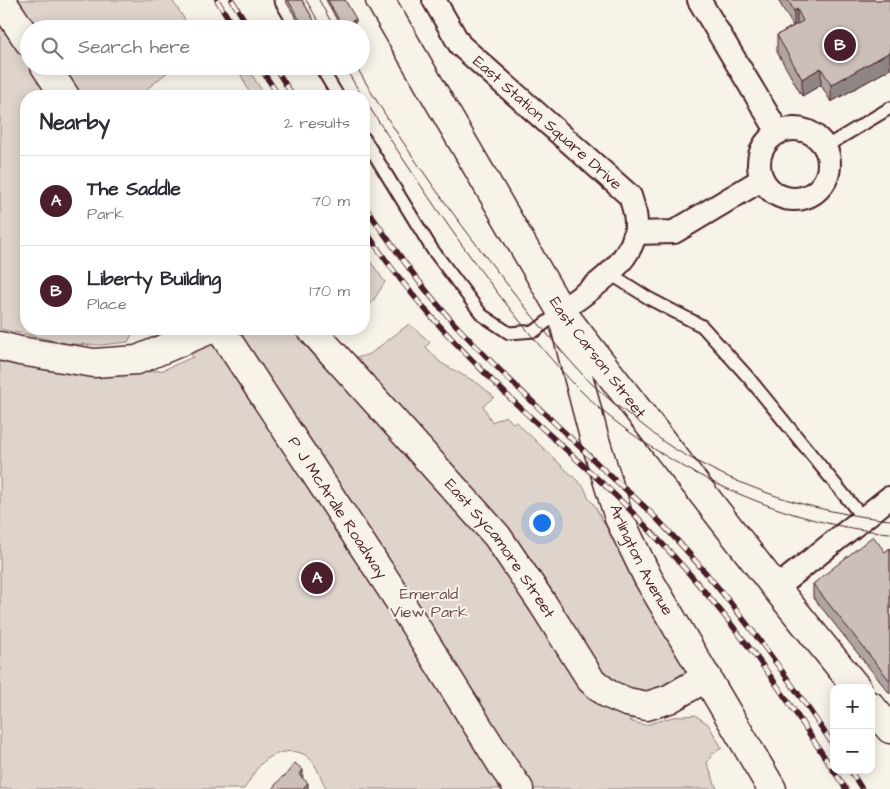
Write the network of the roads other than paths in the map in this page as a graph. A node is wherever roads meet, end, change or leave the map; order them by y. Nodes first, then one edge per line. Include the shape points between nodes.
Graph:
1 (1, 0) edge
2 (280, 0) edge
3 (380, 0) edge
4 (434, 0) edge
5 (699, 0) edge
6 (292, 20) edge
7 (20, 28) edge
8 (51, 75) edge
9 (325, 75) edge
10 (61, 90) edge
11 (334, 90) edge
12 (890, 108) edge
13 (778, 132) junction
14 (825, 147) junction
15 (370, 148) edge
16 (762, 180) junction
17 (636, 233) junction
18 (609, 273) junction
19 (561, 311) junction
20 (197, 335) edge
21 (224, 335) edge
22 (316, 335) edge
23 (0, 346) edge
24 (889, 498) edge
25 (863, 518) junction
26 (776, 588) junction
27 (707, 677) junction
28 (854, 684) edge
29 (875, 711) edge
30 (890, 729) edge
31 (519, 789) edge
32 (772, 789) edge

1 - 7 main road
2 - 6 lane
3 - 19 main road, East Carson Street
4 - 17 street, East Station Square Drive via 460,46 630,196 636,213
5 - 13 street
8 - 10 main road
9 - 11 lane
12 - 14 lane
13 - 14 street via 789,129 806,131
13 - 16 street via 762,147 759,158
14 - 16 street via 830,159 826,181 810,197 787,200 768,189
15 - 19 lane via 432,250 482,314 509,333 535,331
16 - 17 street via 674,232
17 - 18 street, East Station Square Drive via 623,259
18 - 19 street, East Station Square Drive
18 - 25 lane via 702,326 748,376
19 - 26 main road, East Carson Street
19 - 27 main road, Arlington Avenue via 619,518 648,578
20 - 23 main road via 137,360 94,363
21 - 31 main road, P J McArdle Roadway
22 - 27 main road, East Sycamore Street via 498,536 591,680 608,694 647,706 669,699
24 - 25 street
25 - 26 street
26 - 28 main road, East Carson Street
27 - 32 main road, Arlington Avenue
29 - 30 main road

